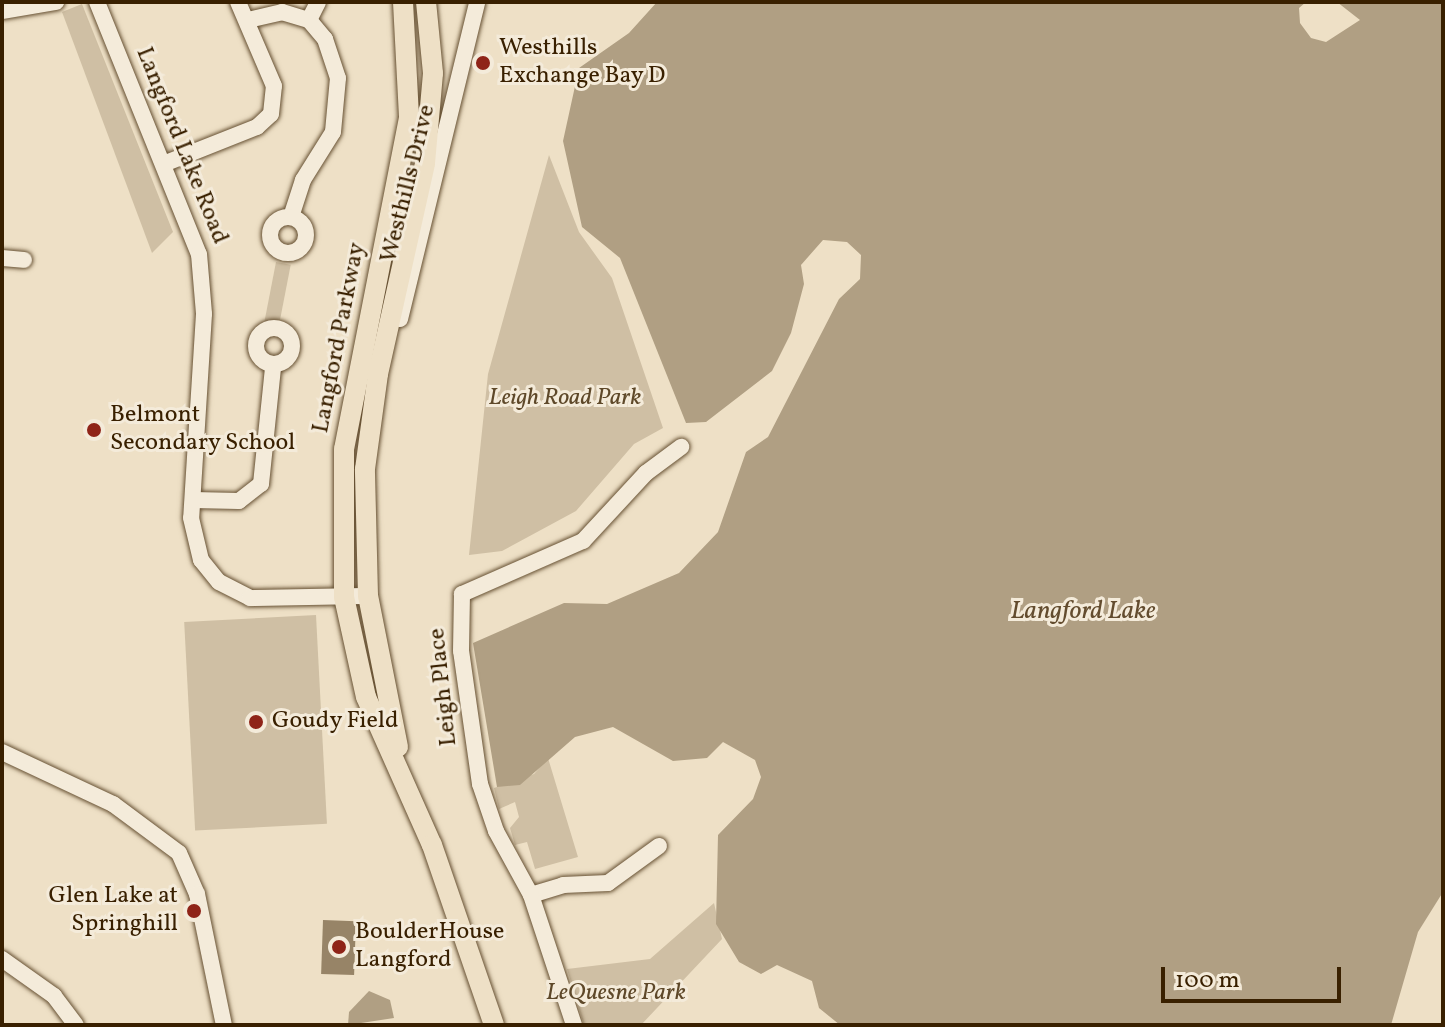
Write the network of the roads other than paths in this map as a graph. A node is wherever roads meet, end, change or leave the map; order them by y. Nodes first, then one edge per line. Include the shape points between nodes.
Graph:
1 (56, 2) edge
2 (97, 2) edge
3 (238, 2) edge
4 (318, 2) edge
5 (403, 2) edge
6 (426, 2) edge
7 (477, 2) edge
8 (2, 11) edge
9 (248, 20) junction
10 (309, 20) junction
11 (166, 163) junction
12 (292, 214) dead end
13 (2, 258) edge
14 (24, 260) dead end
15 (273, 368) dead end
16 (378, 374) junction
17 (681, 447) dead end
18 (193, 500) junction
19 (368, 596) junction
20 (344, 597) junction
21 (2, 752) edge
22 (403, 771) junction
23 (659, 846) dead end
24 (531, 895) junction
25 (2, 959) edge
26 (76, 1025) edge
27 (224, 1025) edge
28 (494, 1025) edge
29 (574, 1025) edge

1 - 8 street
2 - 11 street, Langford Lake Road
3 - 9 street
4 - 10 street
5 - 20 main road, Langford Parkway via 409,118 346,434
6 - 16 main road, Langford Parkway via 433,73 425,163
7 - 16 street, Westhills Drive via 396,335
9 - 10 street via 282,12
9 - 11 street via 274,86 271,114 257,127
10 - 12 street via 331,51 339,106 333,132 298,190
11 - 18 street, Langford Lake Road via 199,254 205,294
13 - 14 street
15 - 18 street via 261,484 239,501
16 - 19 main road, Langford Parkway via 365,469
17 - 24 street, Leigh Place via 646,473 583,541 462,594 461,651 480,784 496,831
18 - 20 street, Langford Lake Road via 195,546 229,589 262,601
19 - 20 street, Langford Lake Road
19 - 22 main road, Langford Parkway
20 - 22 main road, Langford Parkway via 366,697
21 - 27 street via 113,804 179,853 200,908
22 - 28 main road, Langford Parkway
23 - 24 street via 608,883 563,885
24 - 29 street, Leigh Place
25 - 26 street via 54,996

